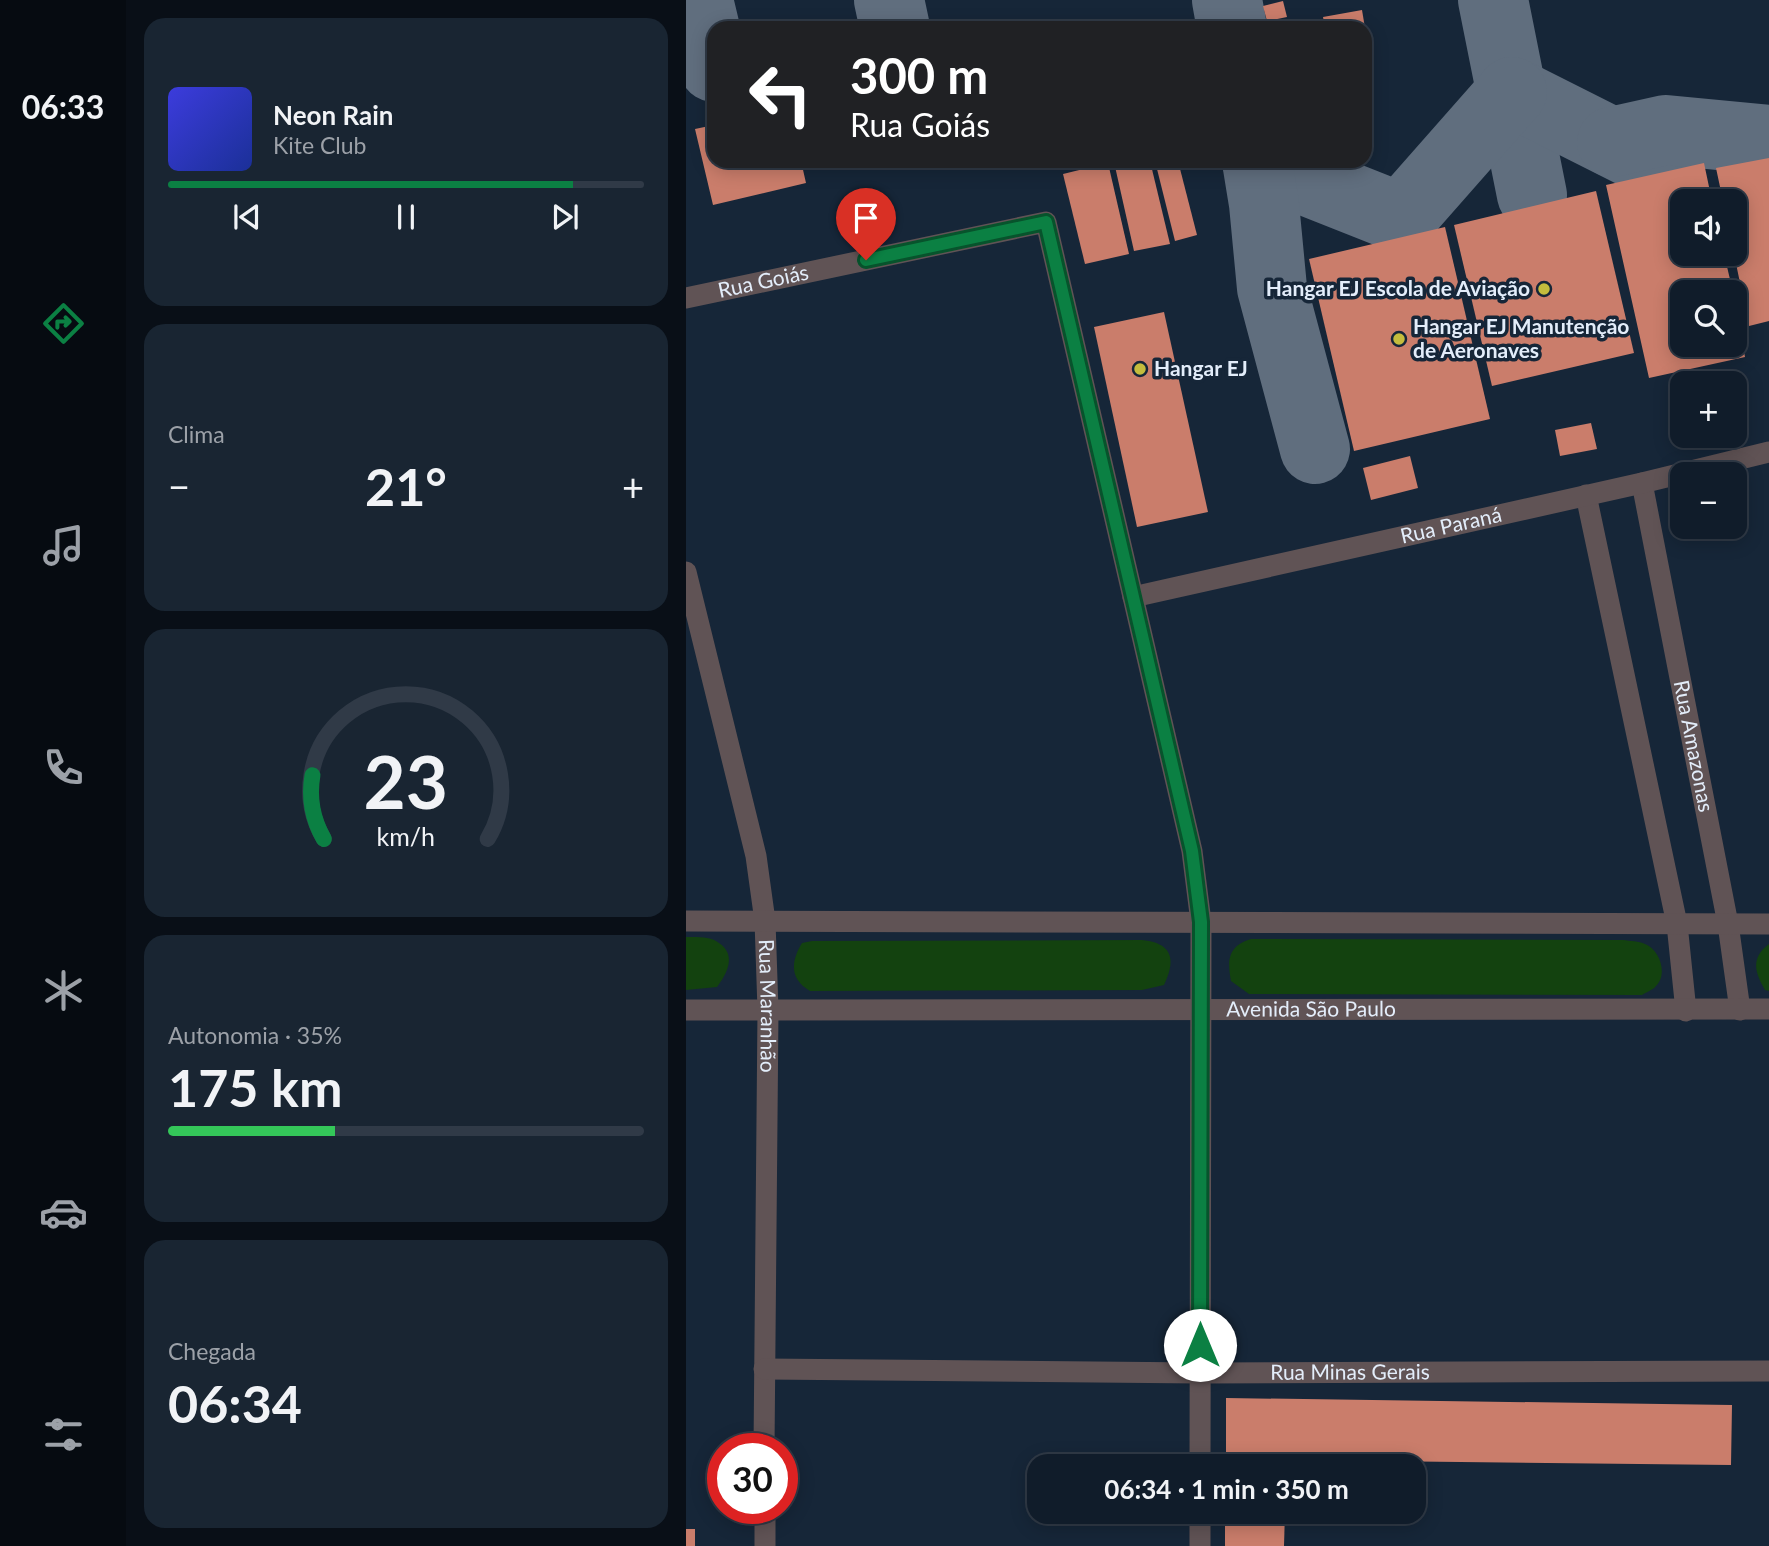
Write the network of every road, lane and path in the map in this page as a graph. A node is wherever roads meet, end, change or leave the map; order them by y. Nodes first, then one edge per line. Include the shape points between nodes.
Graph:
1 (686, 298) edge
2 (1769, 452) edge
3 (1642, 483) junction
4 (1586, 495) junction
5 (686, 572) edge
6 (1133, 597) junction
7 (686, 921) edge
8 (765, 921) junction
9 (1201, 922) junction
10 (1677, 923) junction
11 (1728, 924) junction
12 (1769, 924) edge
13 (1769, 1009) edge
14 (686, 1010) edge
15 (768, 1010) junction
16 (1200, 1010) junction
17 (1686, 1010) junction
18 (1740, 1010) junction
19 (764, 1369) junction
20 (1769, 1370) edge
21 (1200, 1373) junction
22 (764, 1433) edge
23 (1200, 1454) edge
24 (765, 1524) edge
25 (1200, 1524) edge
26 (765, 1546) edge
27 (1200, 1546) edge

1 - 6 street, Rua Goiás via 1046,222
2 - 3 street, Rua Paraná
3 - 4 street, Rua Paraná
3 - 11 street, Rua Amazonas
4 - 6 street, Rua Paraná
4 - 10 street
5 - 8 street, Rua Maranhão via 756,856
6 - 9 street via 1192,851
7 - 8 street
8 - 9 street
8 - 15 street, Rua Maranhão
9 - 10 street
9 - 16 street
10 - 11 street
10 - 17 street
11 - 12 street
11 - 18 street, Rua Amazonas
13 - 18 street, Avenida São Paulo
14 - 15 street, Avenida São Paulo
15 - 16 street, Avenida São Paulo
15 - 19 street, Rua Maranhão
16 - 17 street, Avenida São Paulo
16 - 21 street
17 - 18 street, Avenida São Paulo
19 - 21 street, Rua Minas Gerais
19 - 22 street, Rua Maranhão
20 - 21 street, Rua Minas Gerais
21 - 23 street
24 - 26 street
25 - 27 street

